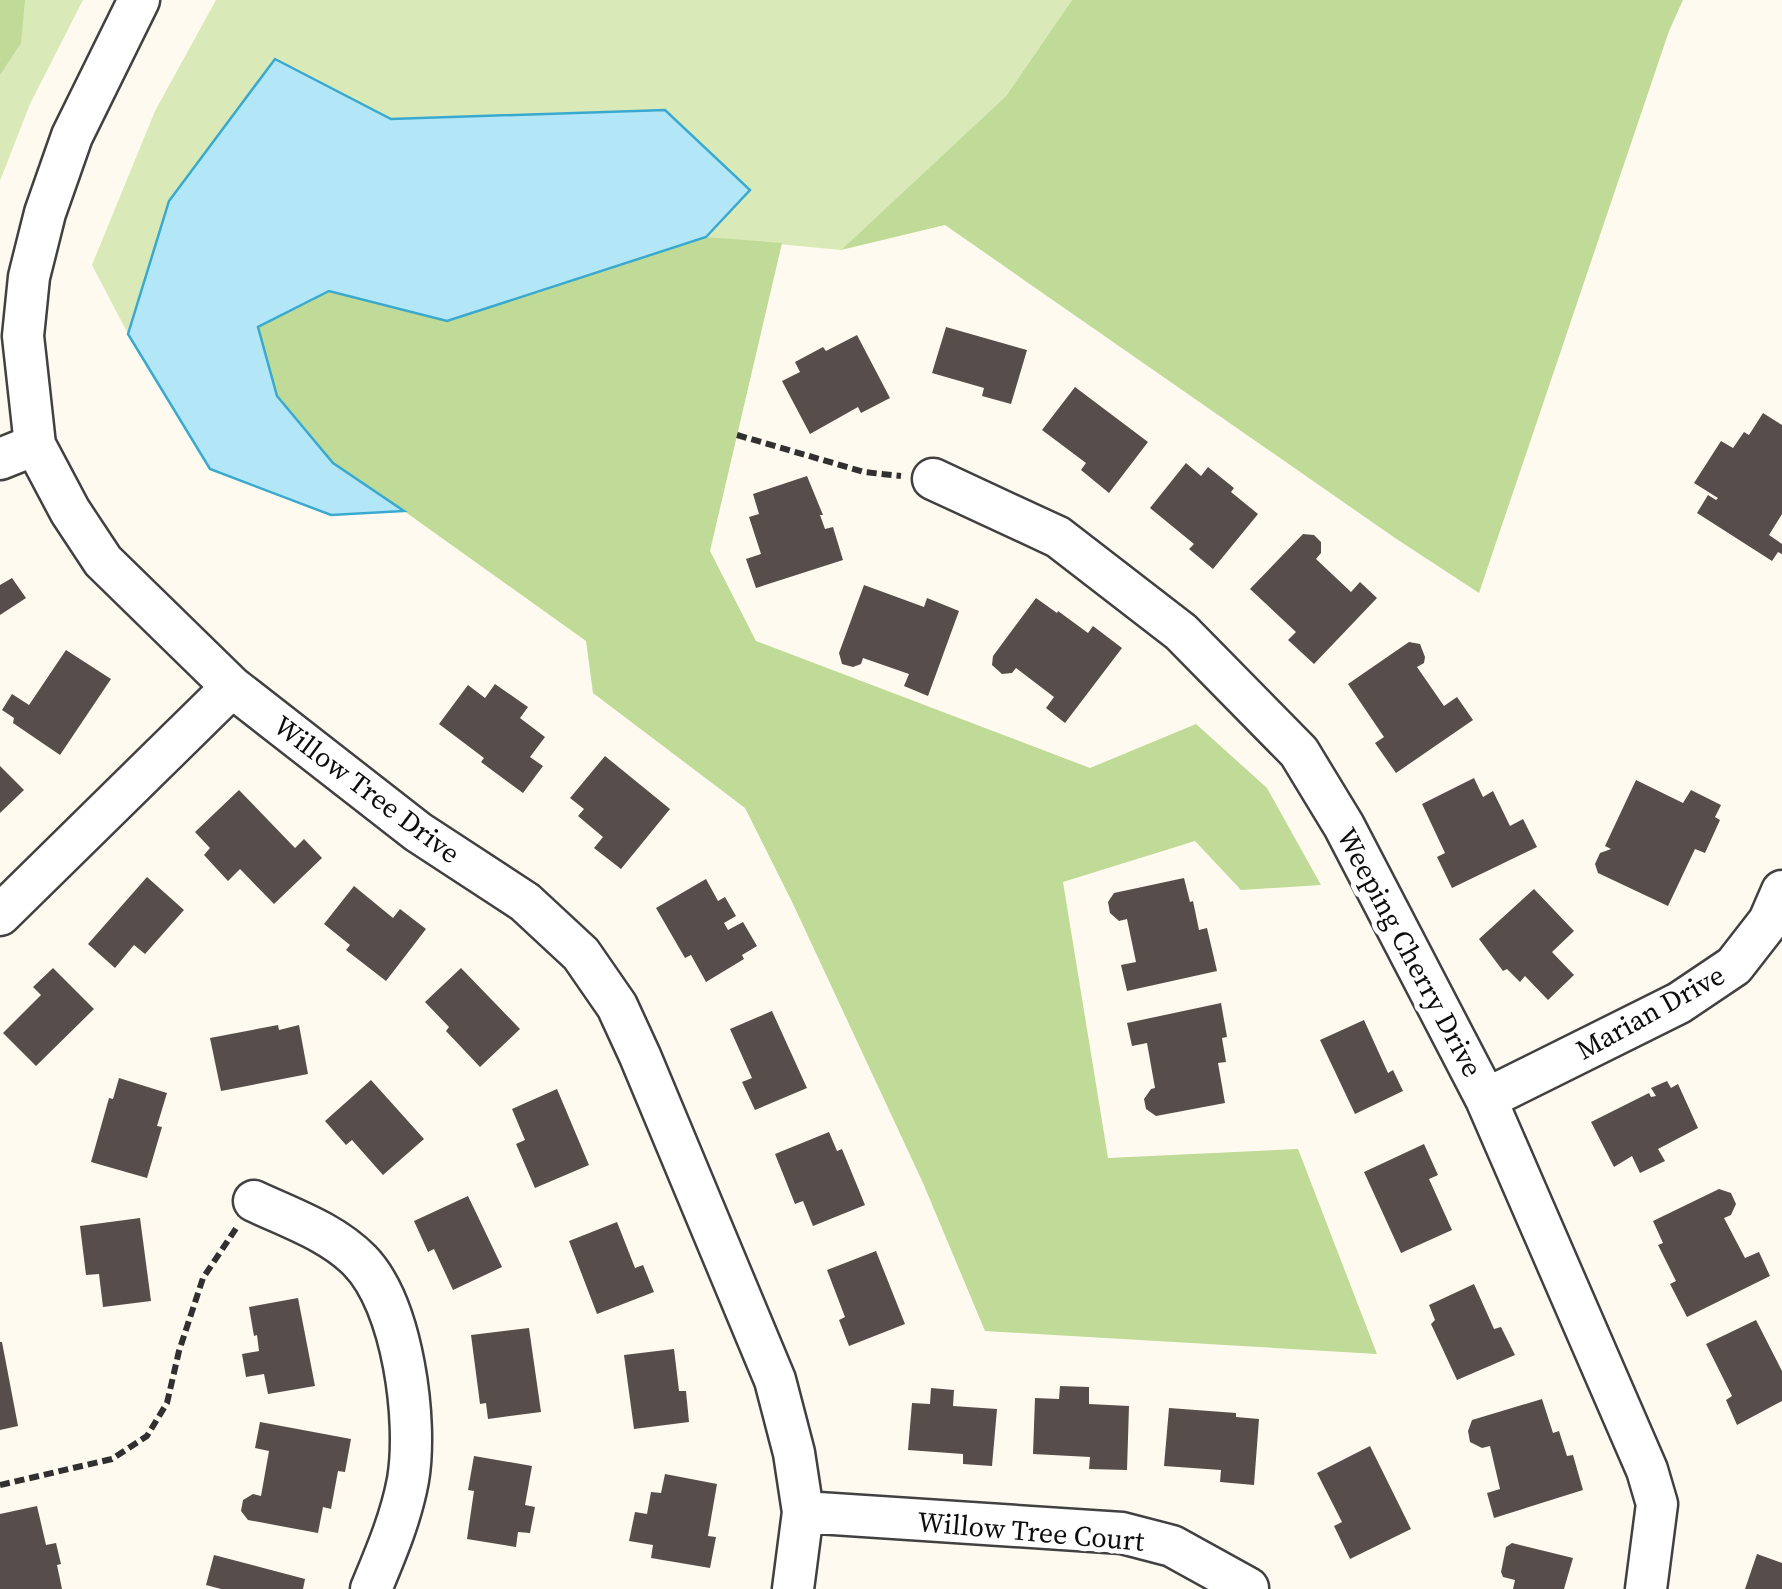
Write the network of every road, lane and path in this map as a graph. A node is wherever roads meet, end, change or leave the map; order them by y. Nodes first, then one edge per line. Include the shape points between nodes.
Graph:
1 (139, 0) edge
2 (738, 435) dead end
3 (18, 452) edge
4 (932, 479) joint
5 (232, 688) junction
6 (1782, 891) edge
7 (0, 915) edge
8 (1486, 1098) junction
9 (254, 1201) joint
10 (0, 1485) edge
11 (803, 1512) junction
12 (1248, 1588) edge
13 (371, 1589) edge
14 (793, 1589) edge
15 (1646, 1589) edge

1 - 3 street, Willow Tree Drive via 72,136 45,213 29,277
2 - 4 path via 864,472
3 - 5 street, Willow Tree Drive via 70,510 103,561
4 - 8 street, Weeping Cherry Drive via 1058,537 1180,632 1300,752
5 - 7 street
5 - 11 street, Willow Tree Drive via 418,832 526,902 582,954 640,1056 774,1380
6 - 8 street, Marian Drive via 1734,966 1679,1003
8 - 15 street, Weeping Cherry Drive via 1647,1470 1657,1504
9 - 10 path via 203,1278 167,1402 147,1436 112,1459
9 - 13 street via 338,1241 363,1263 398,1336 411,1416 408,1478
11 - 12 street, Willow Tree Court via 1122,1533 1172,1546
11 - 14 street, Willow Tree Drive

